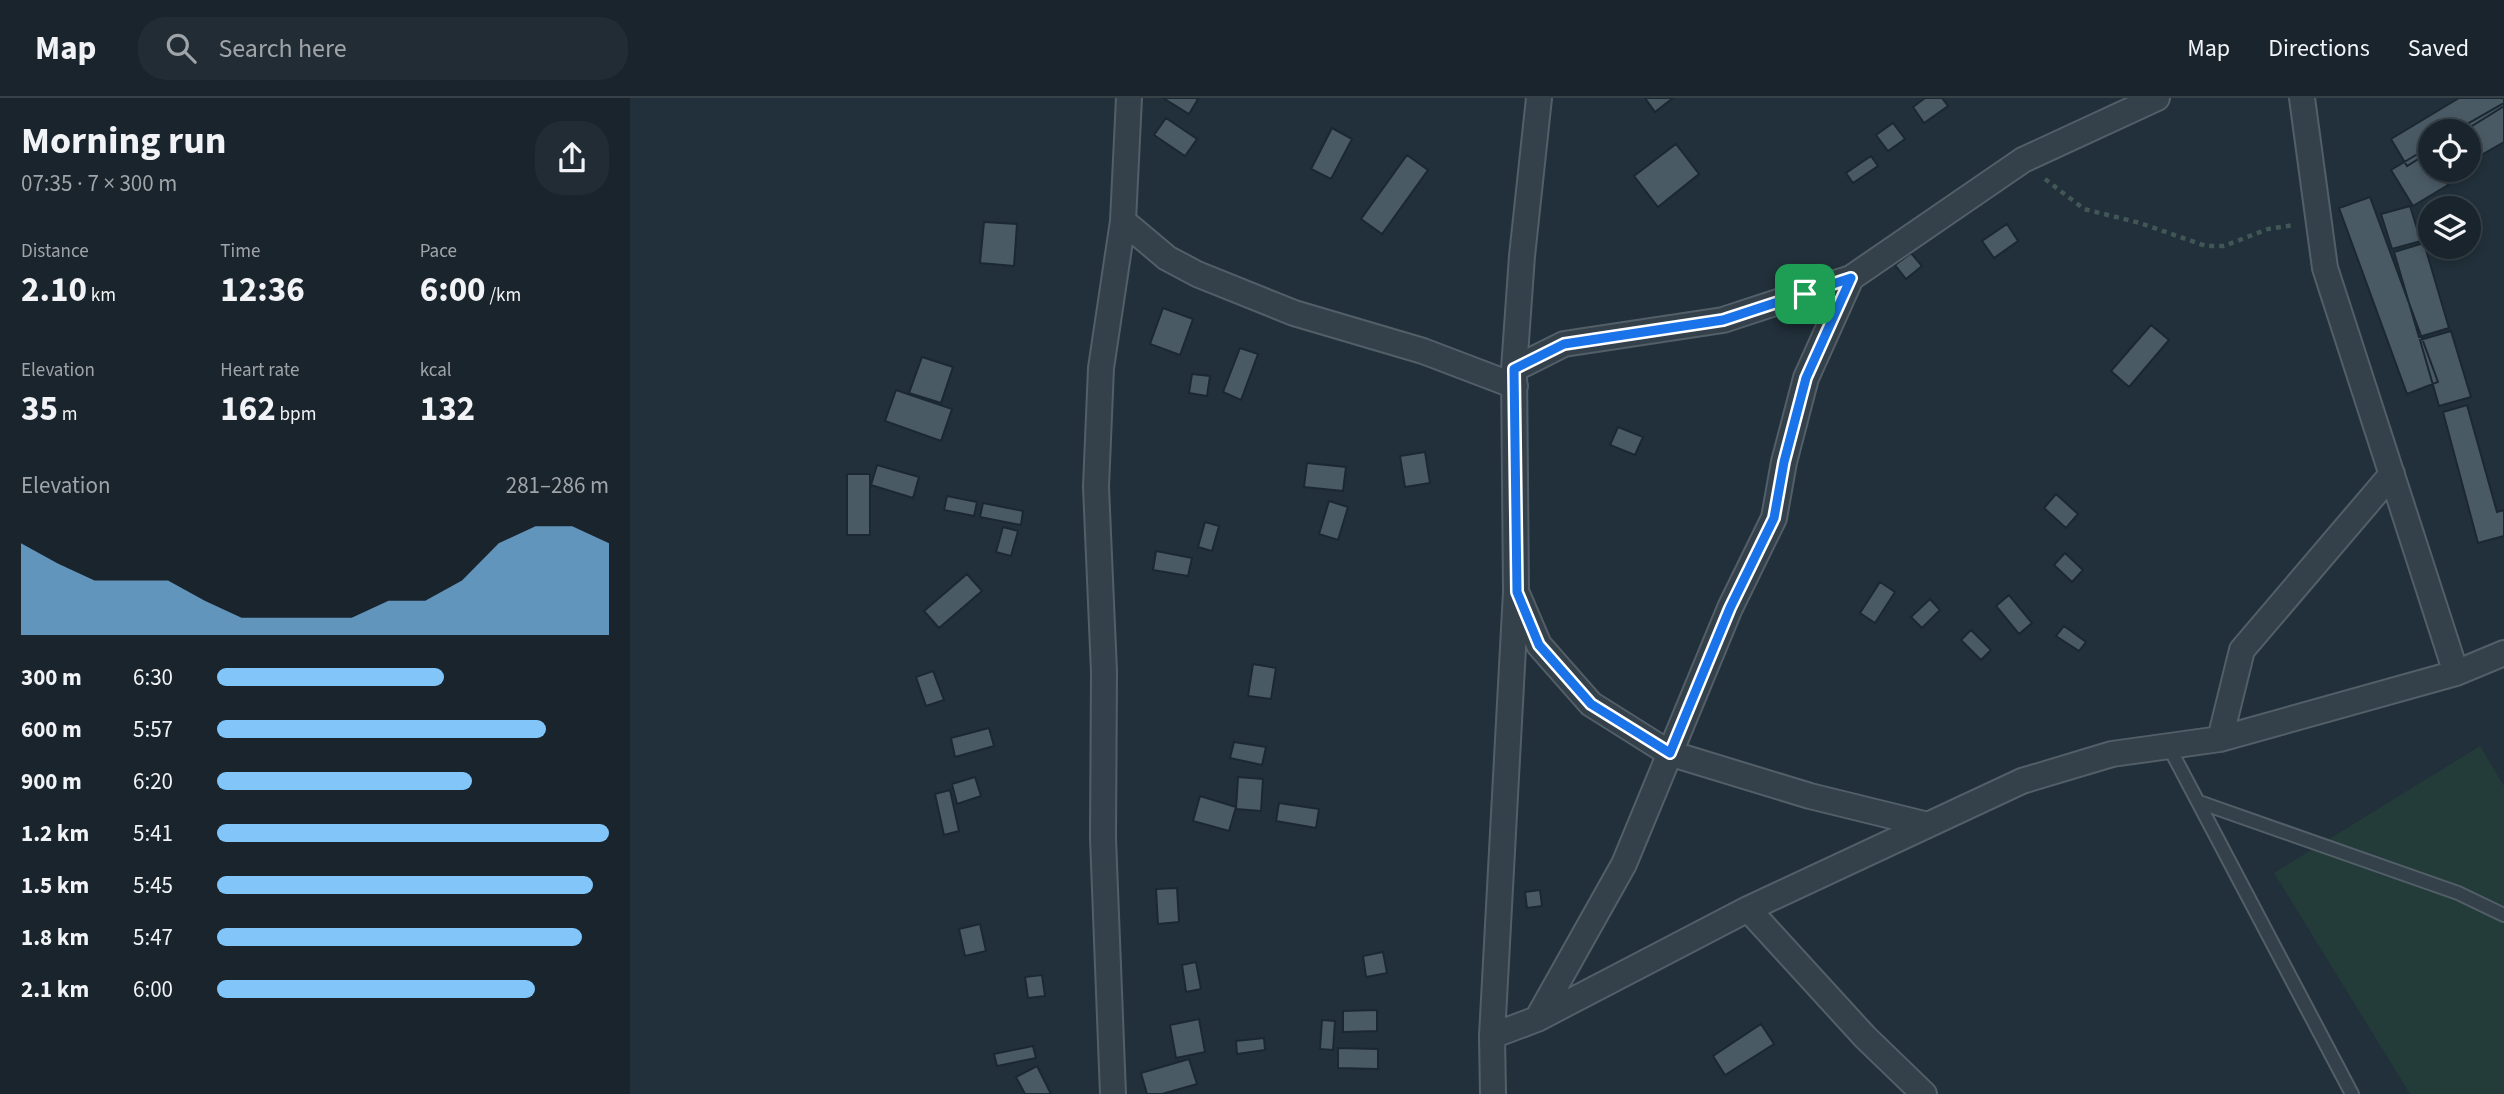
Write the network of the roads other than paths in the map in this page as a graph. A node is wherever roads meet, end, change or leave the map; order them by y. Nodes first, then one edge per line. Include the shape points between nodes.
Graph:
1 (1129, 98) edge
2 (1539, 98) edge
3 (2157, 98) edge
4 (2302, 98) edge
5 (1123, 221) junction
6 (1851, 278) junction
7 (1514, 378) junction
8 (2392, 474) junction
9 (1517, 592) junction
10 (2504, 653) edge
11 (2456, 673) junction
12 (2220, 739) junction
13 (2169, 747) junction
14 (1670, 753) junction
15 (2199, 802) junction
16 (1928, 825) junction
17 (1748, 909) junction
18 (2504, 915) edge
19 (1536, 1019) junction
20 (1492, 1036) junction
21 (1113, 1094) edge
22 (1493, 1094) edge
23 (1924, 1094) edge
24 (2352, 1094) edge

1 - 5 street
2 - 7 street
3 - 6 street via 2017,164
4 - 8 street via 2325,268
5 - 7 street via 1167,257 1197,274 1294,313
5 - 21 street via 1101,368 1096,487
6 - 7 street via 1723,320 1564,344
6 - 14 street via 1806,378 1774,518 1730,608
7 - 9 street
8 - 11 street
8 - 12 street via 2242,650
9 - 14 street via 1539,645 1591,704
9 - 20 street
10 - 11 street
11 - 12 street
12 - 13 street
13 - 15 lane
13 - 16 street via 2112,754 2022,781
14 - 16 street via 1810,796
14 - 19 street via 1624,864
15 - 18 lane via 2458,893
15 - 24 lane
16 - 17 street
17 - 19 street
17 - 23 street
19 - 20 street
20 - 22 street

